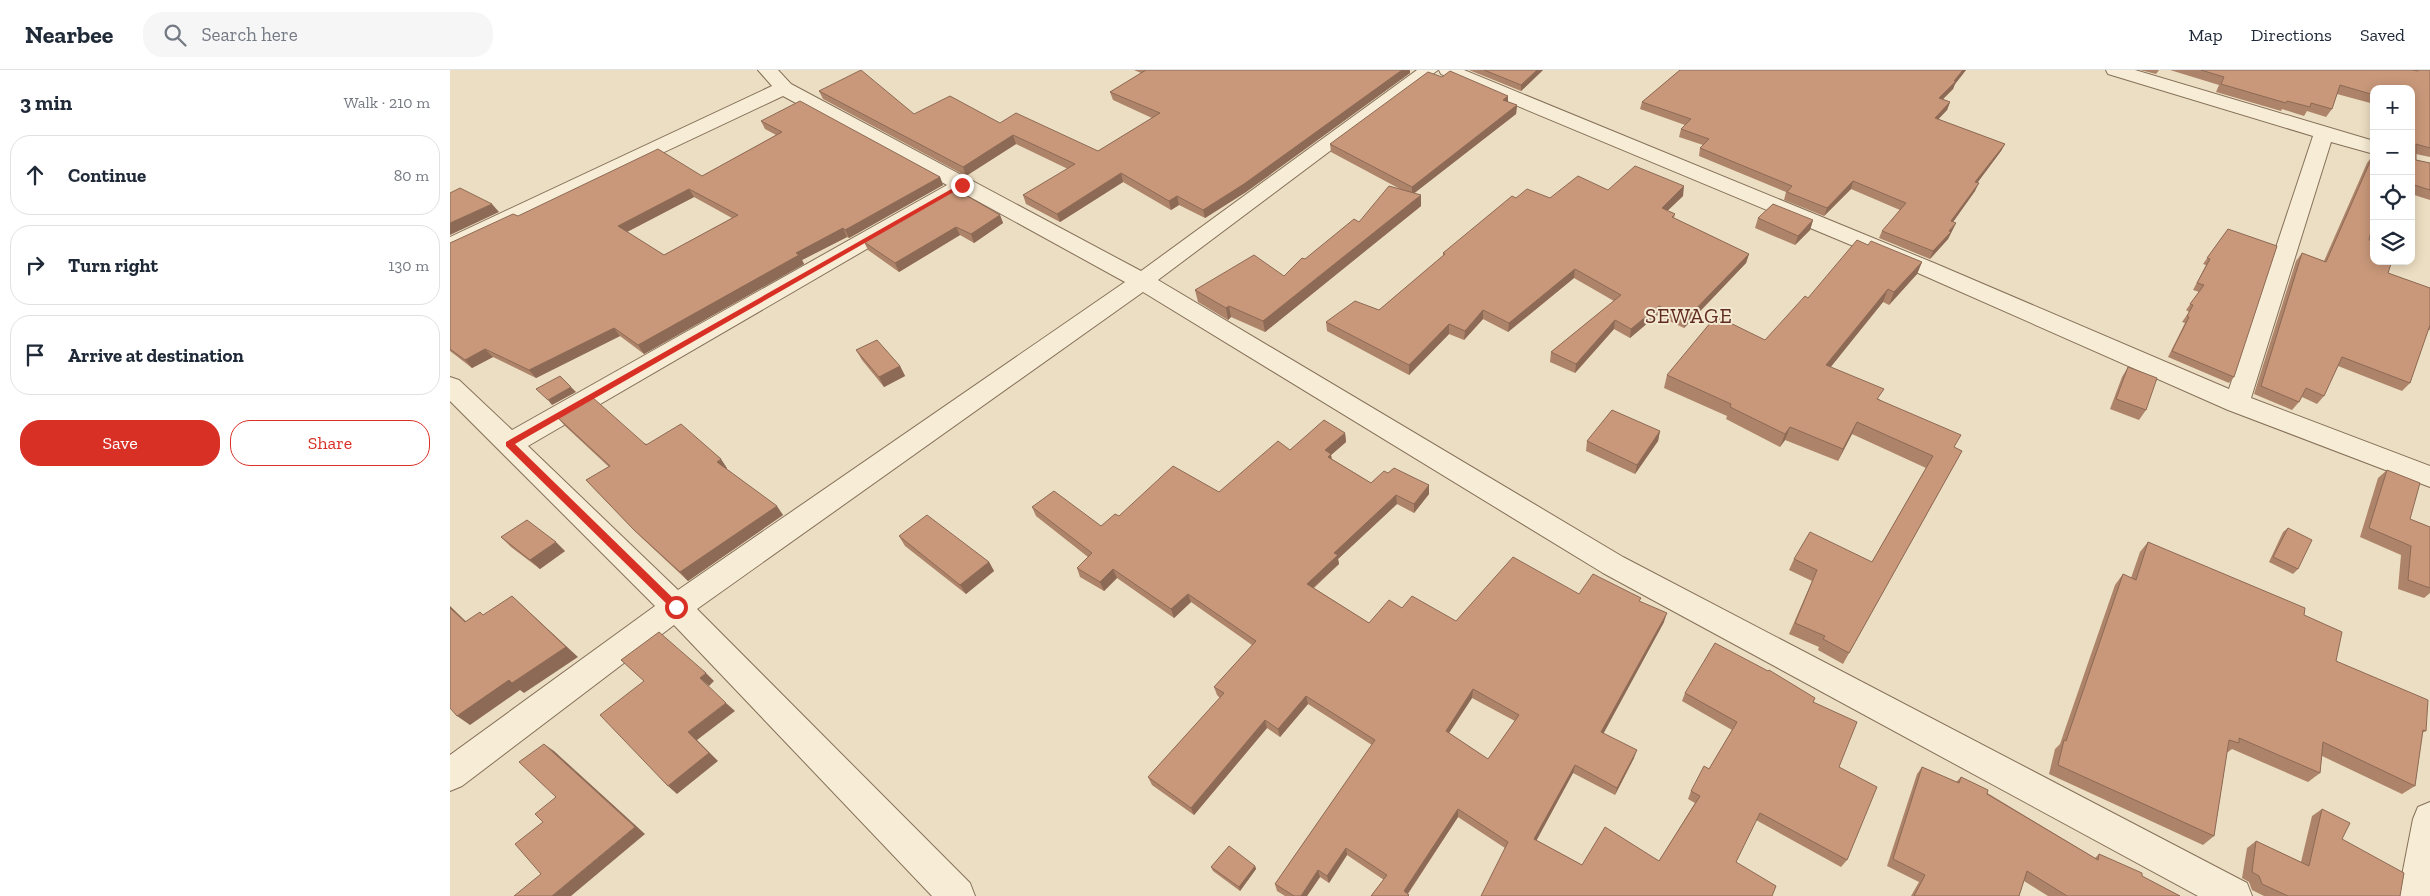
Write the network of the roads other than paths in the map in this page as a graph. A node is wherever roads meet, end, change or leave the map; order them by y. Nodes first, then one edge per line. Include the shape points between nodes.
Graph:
1 (1429, 70) edge
2 (1448, 70) edge
3 (2115, 70) edge
4 (775, 79) edge
5 (2324, 132) junction
6 (2370, 147) edge
7 (962, 185) junction
8 (450, 246) edge
9 (1142, 281) junction
10 (450, 386) edge
11 (2237, 403) junction
12 (509, 444) junction
13 (2430, 477) edge
14 (676, 607) junction
15 (450, 775) edge
16 (2430, 819) edge
17 (957, 896) edge
18 (2234, 896) edge
19 (2416, 896) edge

1 - 9 street
2 - 11 street via 1916,264
3 - 5 street
4 - 7 street
4 - 8 street via 643,153
5 - 6 street
5 - 11 street
7 - 9 street
7 - 12 street
9 - 14 street
9 - 18 street via 1613,565
10 - 12 street
11 - 13 street
12 - 14 street
14 - 15 street
14 - 17 street
16 - 19 street

